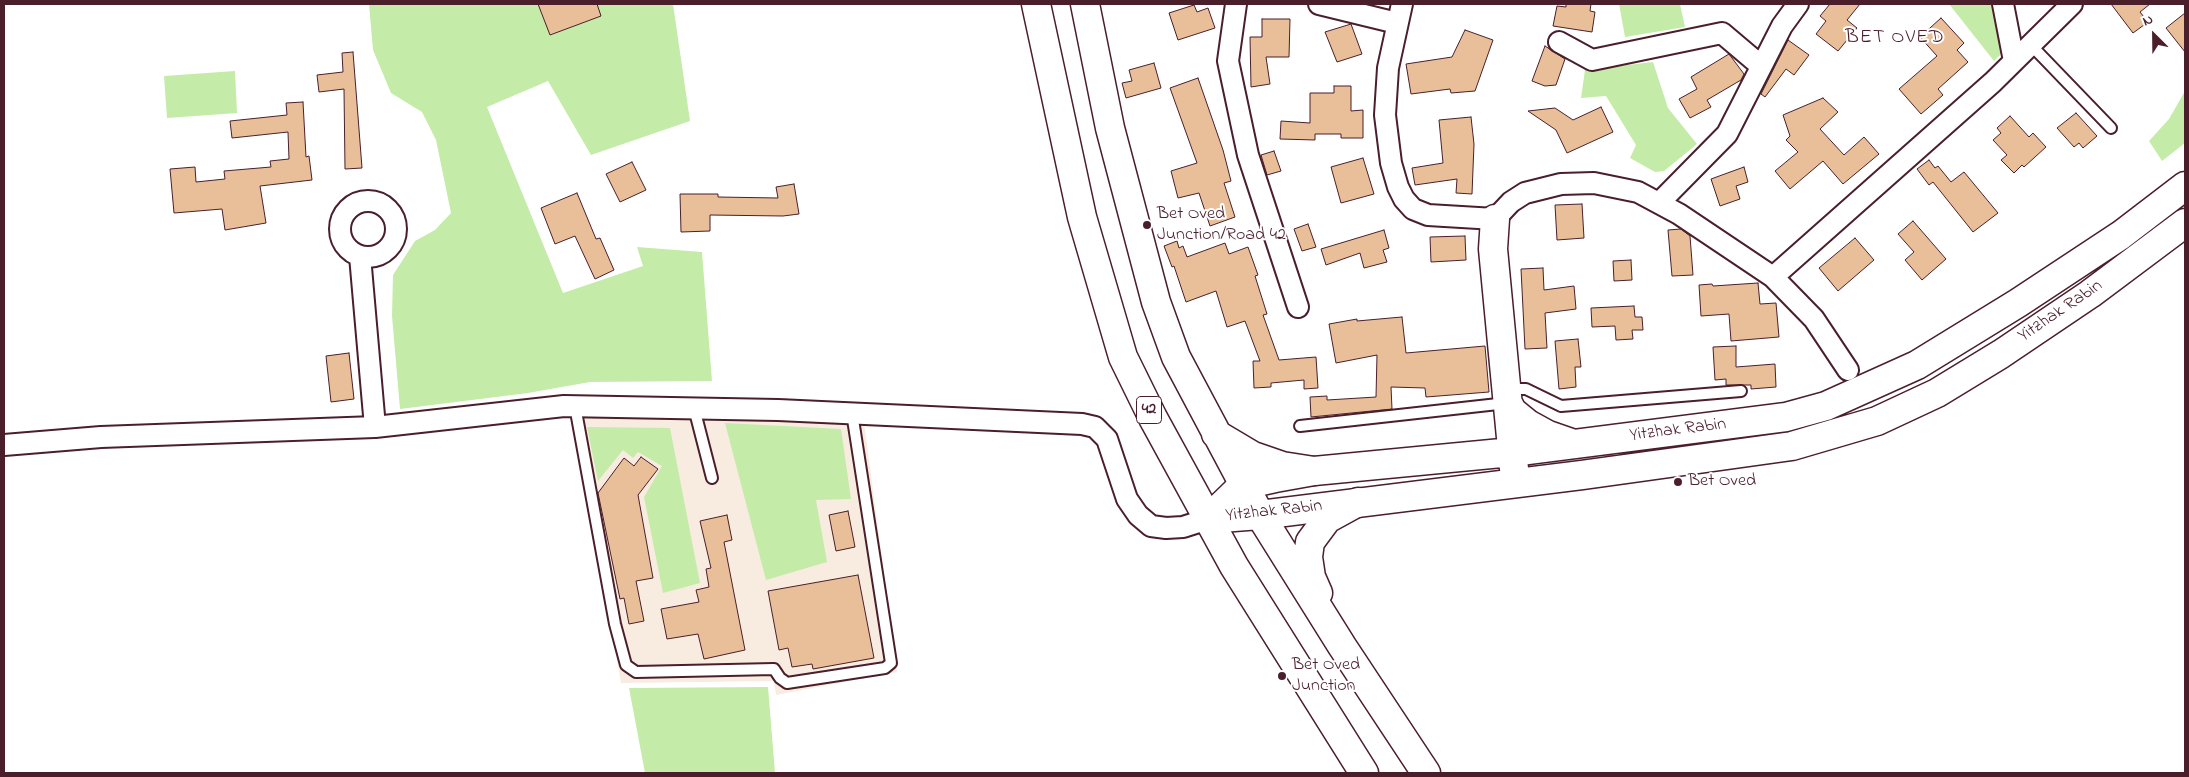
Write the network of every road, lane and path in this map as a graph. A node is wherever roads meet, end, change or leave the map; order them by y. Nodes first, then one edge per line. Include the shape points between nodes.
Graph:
1 (1036, 4) edge
2 (1084, 4) edge
3 (1236, 4) edge
4 (1320, 4) edge
5 (1798, 4) edge
6 (2003, 4) edge
7 (2072, 4) edge
8 (1399, 13) edge
9 (1559, 42) dead end
10 (2030, 44) junction
11 (2014, 61) junction
12 (1761, 66) junction
13 (2111, 128) dead end
14 (2185, 186) edge
15 (1660, 202) junction
16 (1495, 219) junction
17 (2185, 223) edge
18 (360, 256) dead end
19 (1774, 277) junction
20 (1298, 307) dead end
21 (1848, 370) dead end
22 (1741, 391) dead end
23 (1507, 396) junction
24 (575, 406) junction
25 (694, 408) junction
26 (852, 413) junction
27 (1300, 426) dead end
28 (375, 427) junction
29 (1216, 434) junction
30 (1574, 444) junction
31 (4, 445) edge
32 (1512, 452) junction
33 (1314, 471) junction
34 (712, 478) dead end
35 (1515, 483) junction
36 (1243, 484) junction
37 (1358, 502) junction
38 (1260, 516) junction
39 (1208, 519) junction
40 (1342, 646) junction
41 (1364, 773) edge
42 (1426, 773) edge

1 - 39 main road, 42 via 1082,217 1123,357
2 - 29 main road via 1110,128 1156,302 1176,358
3 - 20 street via 1228,61 1248,154
4 - 8 street
5 - 12 street
6 - 11 street
7 - 10 street
8 - 16 street via 1388,68 1385,115 1391,163 1402,195 1413,209 1422,214
9 - 12 street via 1592,60 1722,33
10 - 11 street
10 - 13 lane
11 - 19 street
12 - 15 street via 1727,134
14 - 30 main road, Yitzhak Rabin via 2122,235 1917,365 1826,406 1786,417
15 - 16 street via 1638,192 1609,185 1561,184 1525,193
15 - 19 street
16 - 23 main road via 1493,248
17 - 35 main road, Yitzhak Rabin via 2090,294 2001,354 1938,393 1877,421 1792,446
18 - 28 street
19 - 21 street via 1814,319
22 - 23 lane via 1561,406 1526,389
23 - 27 lane
23 - 30 main road via 1517,415 1528,424
23 - 32 main road
24 - 25 street
24 - 26 lane via 615,624 626,666 636,672 774,669 787,683 885,668 891,663
24 - 28 street
25 - 26 street
25 - 34 lane
26 - 39 street via 1095,427 1106,439 1127,499 1150,526 1183,527
28 - 31 street via 101,437
29 - 33 main road via 1253,456 1282,466
29 - 36 main road
30 - 32 main road, Yitzhak Rabin
32 - 33 main road, Yitzhak Rabin
32 - 35 main road
33 - 36 main road, Yitzhak Rabin
35 - 37 main road, Yitzhak Rabin
36 - 38 main road
36 - 39 main road, Yitzhak Rabin
37 - 38 main road, Yitzhak Rabin
37 - 40 main road via 1327,519 1310,542 1308,558 1311,578
38 - 39 main road, Yitzhak Rabin
38 - 40 main road
39 - 41 main road, 42 via 1268,623
40 - 42 main road

